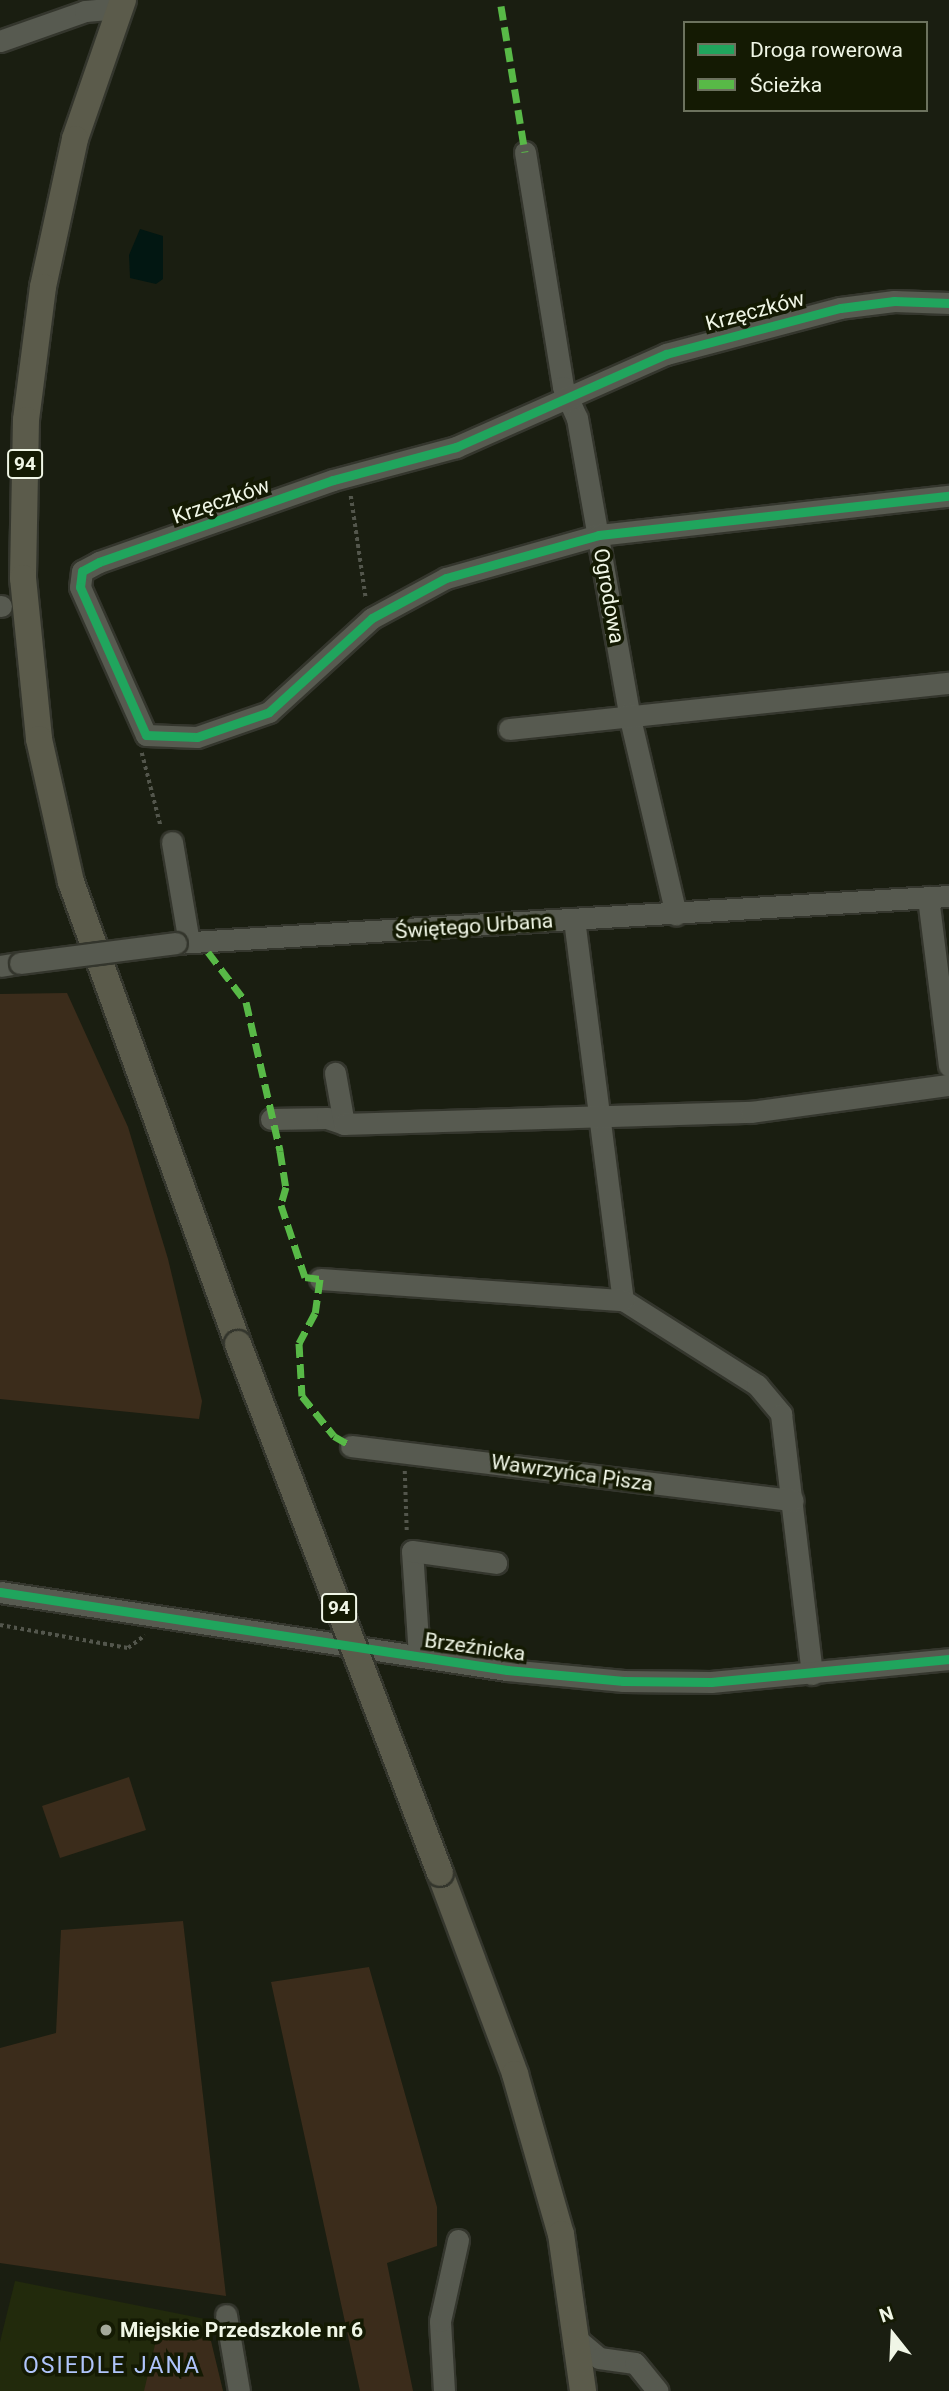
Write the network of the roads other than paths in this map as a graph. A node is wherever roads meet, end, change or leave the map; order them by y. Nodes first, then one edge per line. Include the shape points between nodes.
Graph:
1 (121, 4) edge
2 (0, 41) edge
3 (525, 152) dead end
4 (949, 303) edge
5 (568, 398) junction
6 (949, 496) edge
7 (599, 535) junction
8 (949, 683) edge
9 (629, 714) junction
10 (509, 729) dead end
11 (172, 842) road end
12 (938, 896) edge
13 (676, 915) junction
14 (573, 919) junction
15 (183, 943) junction
16 (10, 964) edge
17 (949, 1066) edge
18 (335, 1073) dead end
19 (949, 1085) edge
20 (600, 1116) junction
21 (271, 1119) dead end
22 (344, 1124) junction
23 (320, 1279) dead end
24 (623, 1300) junction
25 (351, 1446) dead end
26 (793, 1500) junction
27 (496, 1563) dead end
28 (0, 1592) edge
29 (419, 1656) junction
30 (949, 1659) edge
31 (812, 1674) junction
32 (458, 2240) dead end
33 (226, 2315) dead end
34 (579, 2341) junction
35 (239, 2391) edge
36 (444, 2391) edge
37 (583, 2391) edge
38 (658, 2391) edge

1 - 2 street via 85,11
1 - 34 main road, 94, bridge via 75,139 43,287 26,420 23,578 39,740 71,883 238,1344 515,2074 561,2234
3 - 5 street, Ogrodowa
4 - 5 street, Krzęczków via 894,301 799,316 666,354
5 - 7 street, Ogrodowa
5 - 7 street, Krzęczków via 456,447 333,480 82,571 84,605 146,735 197,737 269,712 391,604 446,578
6 - 7 street
7 - 9 street, Ogrodowa
8 - 9 street
9 - 10 street
9 - 13 street, Ogrodowa
11 - 15 street
12 - 13 street, Świętego Urbana
12 - 17 street
13 - 14 street, Świętego Urbana
14 - 15 street, Świętego Urbana
14 - 20 street
15 - 16 street, Świętego Urbana, bridge
18 - 22 street
19 - 20 street via 751,1112
20 - 22 street
20 - 24 street
21 - 22 street via 327,1118
23 - 24 street
24 - 26 street via 770,1398 787,1436
25 - 26 street, Wawrzyńca Pisza
26 - 31 street
27 - 29 street via 412,1551
28 - 29 street, Brzeźnicka
29 - 31 street, Brzeźnicka via 623,1682
30 - 31 street, Brzeźnicka
32 - 36 street via 440,2321
33 - 35 street
34 - 37 main road, 94
34 - 38 street via 600,2358 635,2363

